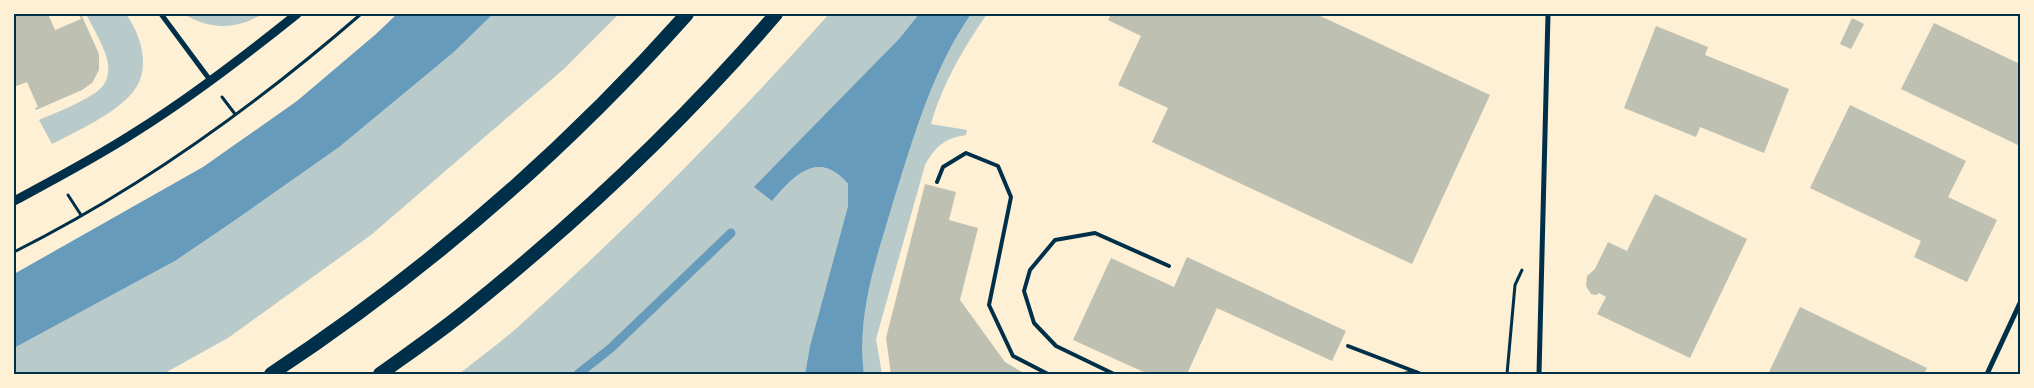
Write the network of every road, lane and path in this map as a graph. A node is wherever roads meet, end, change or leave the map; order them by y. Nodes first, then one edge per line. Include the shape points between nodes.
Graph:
1 (160, 14) edge
2 (297, 14) edge
3 (361, 14) edge
4 (687, 14) edge
5 (776, 14) edge
6 (1548, 14) edge
7 (210, 80) junction
8 (937, 182) dead end
9 (14, 201) edge
10 (1541, 231) junction
11 (14, 252) edge
12 (1169, 266) dead end
13 (2020, 303) edge
14 (1348, 346) dead end
15 (1416, 372) junction
16 (271, 374) edge
17 (380, 374) edge
18 (1048, 374) edge
19 (1114, 374) edge
20 (1403, 374) edge
21 (1421, 374) edge
22 (1507, 374) edge
23 (1539, 374) edge
24 (1987, 374) edge

1 - 7 street
2 - 7 street
3 - 11 path via 285,77 189,149 141,181
4 - 16 highway via 593,113 455,238
5 - 17 highway via 710,88 562,231 467,310
6 - 10 street
7 - 9 street via 138,131
8 - 18 lane via 943,167 966,153 998,166 1011,197 989,306 1013,356
10 - 22 path via 1515,285
10 - 23 street
12 - 19 lane via 1095,233 1055,240 1030,270 1024,291 1034,323 1056,346
13 - 24 street
14 - 15 lane
15 - 20 lane
15 - 21 lane

